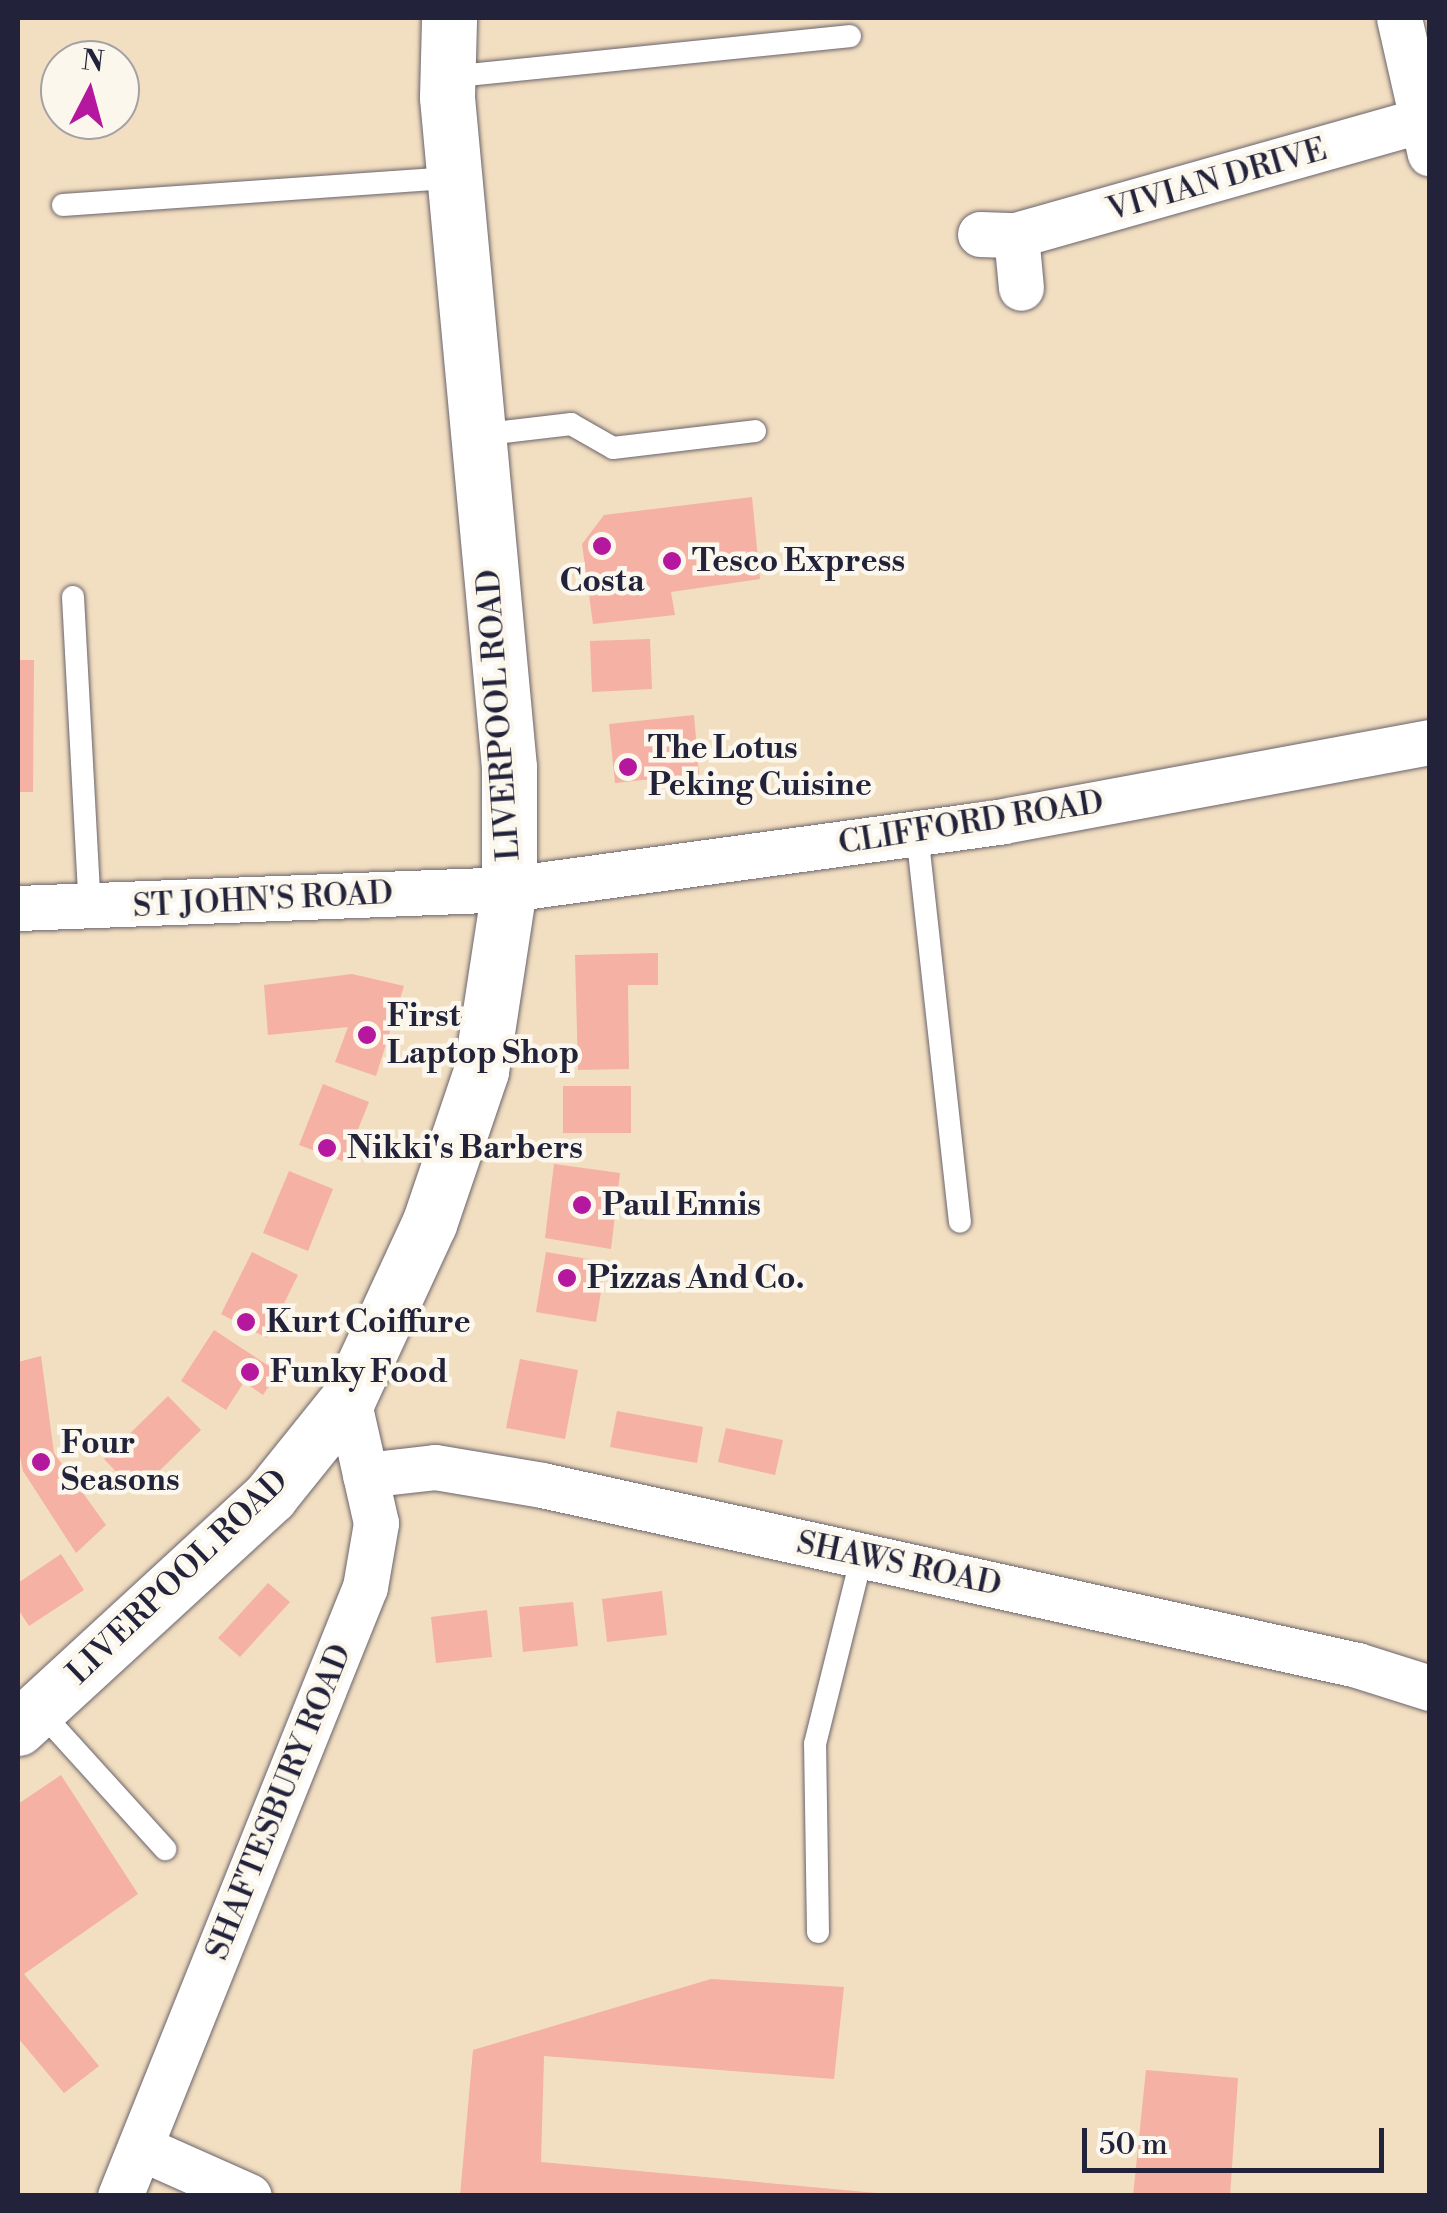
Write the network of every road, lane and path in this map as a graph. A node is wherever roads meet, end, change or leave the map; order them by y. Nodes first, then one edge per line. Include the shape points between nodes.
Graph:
1 (449, 18) edge
2 (1399, 18) edge
3 (850, 36) dead end
4 (448, 76) junction
5 (1424, 138) edge
6 (454, 178) junction
7 (63, 205) dead end
8 (1022, 288) dead end
9 (756, 431) dead end
10 (478, 436) junction
11 (73, 596) dead end
12 (1430, 742) edge
13 (917, 833) junction
14 (510, 889) junction
15 (90, 907) junction
16 (18, 908) edge
17 (960, 1222) dead end
18 (348, 1399) junction
19 (366, 1475) junction
20 (862, 1555) junction
21 (1430, 1688) edge
22 (28, 1719) edge
23 (165, 1850) dead end
24 (818, 1932) dead end
25 (141, 2148) junction
26 (120, 2196) edge
27 (249, 2196) edge

1 - 4 main road, LIVERPOOL ROAD
2 - 5 street, VIVIAN DRIVE
3 - 4 lane
4 - 6 main road, LIVERPOOL ROAD
5 - 8 street, VIVIAN DRIVE via 998,234
6 - 7 lane
6 - 10 main road, LIVERPOOL ROAD
9 - 10 lane via 613,448 571,424
10 - 14 main road, LIVERPOOL ROAD via 509,767
11 - 15 lane
12 - 13 street, CLIFFORD ROAD
13 - 14 street, CLIFFORD ROAD
13 - 17 lane
14 - 15 street, ST JOHN'S ROAD
14 - 18 main road, LIVERPOOL ROAD via 482,1071 429,1224
15 - 16 street, ST JOHN'S ROAD
18 - 19 street, SHAFTESBURY ROAD
18 - 22 main road, LIVERPOOL ROAD via 270,1496
19 - 20 street, SHAWS ROAD via 434,1467
19 - 25 street, SHAFTESBURY ROAD via 376,1523 364,1587
20 - 21 street, SHAWS ROAD via 1358,1665
20 - 24 lane via 815,1744
22 - 23 lane
25 - 26 street, SHAFTESBURY ROAD
25 - 27 street

